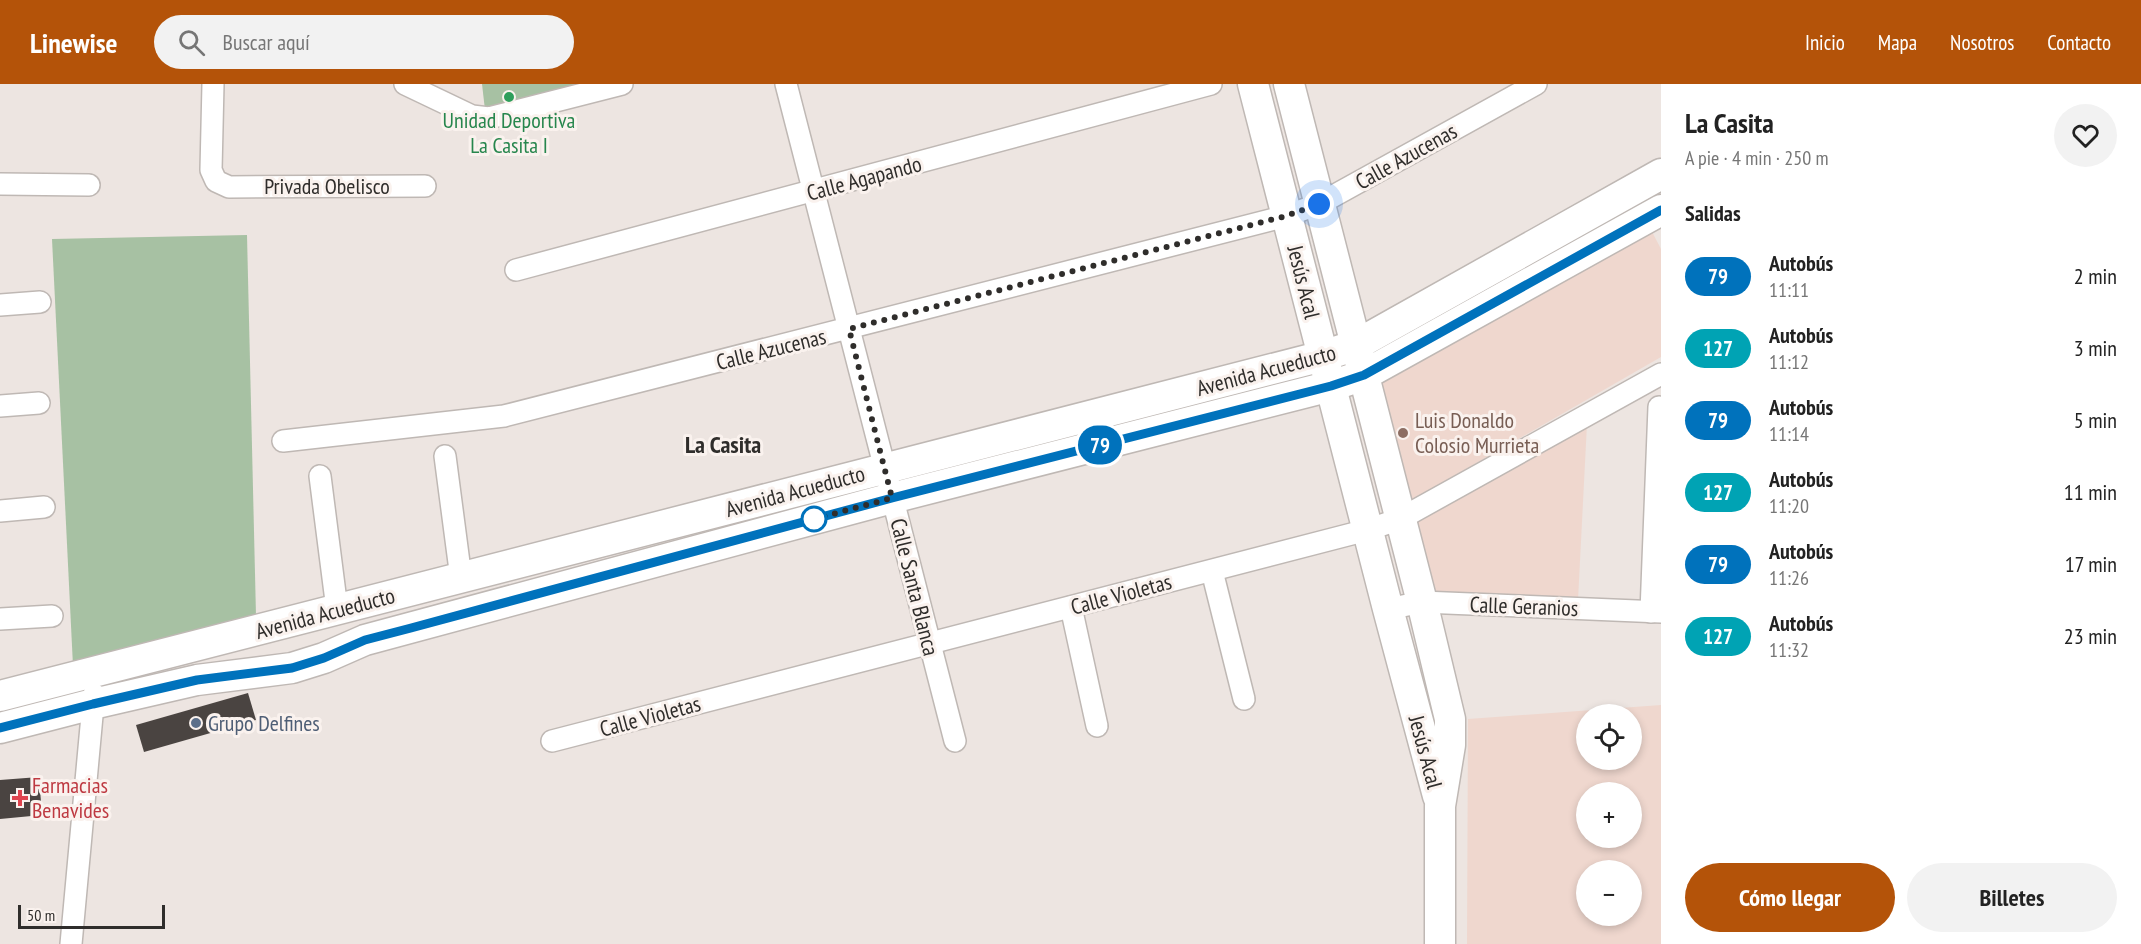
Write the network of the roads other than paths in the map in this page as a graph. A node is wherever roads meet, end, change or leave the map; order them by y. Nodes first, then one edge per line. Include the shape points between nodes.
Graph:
1 (213, 84) edge
2 (405, 84) edge
3 (622, 84) edge
4 (786, 84) edge
5 (1211, 84) edge
6 (1253, 84) edge
7 (1289, 84) edge
8 (1536, 84) edge
9 (426, 89) edge
10 (1661, 174) edge
11 (0, 184) edge
12 (89, 185) dead end
13 (425, 186) dead end
14 (814, 191) junction
15 (1319, 204) junction
16 (1661, 210) edge
17 (1286, 216) junction
18 (516, 270) dead end
19 (40, 302) dead end
20 (0, 305) edge
21 (849, 329) junction
22 (1356, 345) junction
23 (1323, 356) junction
24 (1364, 375) junction
25 (1653, 378) edge
26 (1331, 386) junction
27 (39, 403) dead end
28 (0, 406) edge
29 (1660, 409) edge
30 (283, 441) dead end
31 (444, 456) dead end
32 (885, 468) junction
33 (320, 476) dead end
34 (892, 498) junction
35 (44, 507) dead end
36 (0, 511) edge
37 (1400, 519) junction
38 (1368, 530) junction
39 (1212, 571) junction
40 (460, 578) junction
41 (1422, 602) junction
42 (1071, 607) junction
43 (337, 609) junction
44 (1388, 609) junction
45 (1656, 612) edge
46 (52, 616) dead end
47 (0, 619) edge
48 (930, 644) junction
49 (96, 671) junction
50 (0, 696) edge
51 (1244, 699) dead end
52 (93, 704) junction
53 (1097, 726) dead end
54 (0, 728) edge
55 (552, 741) dead end
56 (955, 741) dead end
57 (1440, 806) junction
58 (71, 944) edge
59 (1440, 944) edge

1 - 13 street, Privada Obelisco via 211,170 216,181 229,187
2 - 9 street
3 - 9 street via 489,118 472,116
4 - 14 street, Calle Santa Blanca
5 - 14 street, Calle Agapando
6 - 17 street, Jesús Acal
7 - 15 street, Jesús Acal
8 - 15 street, Calle Azucenas
10 - 22 street, Avenida Acueducto
11 - 12 street
14 - 18 street, Calle Agapando
14 - 21 street, Calle Santa Blanca
15 - 17 street, Calle Azucenas
15 - 22 street, Jesús Acal
16 - 24 street, Avenida Acueducto
17 - 21 street, Calle Azucenas
17 - 23 street, Jesús Acal
19 - 20 street
21 - 30 street, Calle Azucenas via 504,416
21 - 32 street, Calle Santa Blanca
22 - 23 street, Avenida Acueducto
22 - 24 street, Jesús Acal
23 - 26 street, Jesús Acal
23 - 32 street, Avenida Acueducto
24 - 26 street, Avenida Acueducto
24 - 37 street, Jesús Acal
25 - 29 street
25 - 37 street, Calle Violetas
26 - 34 street, Avenida Acueducto
26 - 38 street, Jesús Acal
27 - 28 street
29 - 45 street
31 - 40 street
32 - 34 street, Calle Santa Blanca
32 - 40 street, Avenida Acueducto
33 - 43 street
34 - 48 street, Calle Santa Blanca
34 - 52 street, Avenida Acueducto via 365,640 292,668 197,680
35 - 36 street
37 - 38 street, Calle Violetas
37 - 41 street, Jesús Acal
38 - 39 street, Calle Violetas
38 - 44 street, Jesús Acal
39 - 42 street, Calle Violetas
39 - 51 street
40 - 43 street, Avenida Acueducto
41 - 44 street, Calle Geranios
41 - 45 street, Calle Geranios
41 - 57 street, Jesús Acal via 1450,718 1450,745
42 - 48 street, Calle Violetas
42 - 53 street
43 - 49 street, Avenida Acueducto
44 - 57 street, Jesús Acal
46 - 47 street
48 - 55 street, Calle Violetas
48 - 56 street, Calle Santa Blanca
49 - 50 street, Avenida Acueducto
49 - 52 street
52 - 54 street, Avenida Acueducto
52 - 58 street
57 - 59 street

